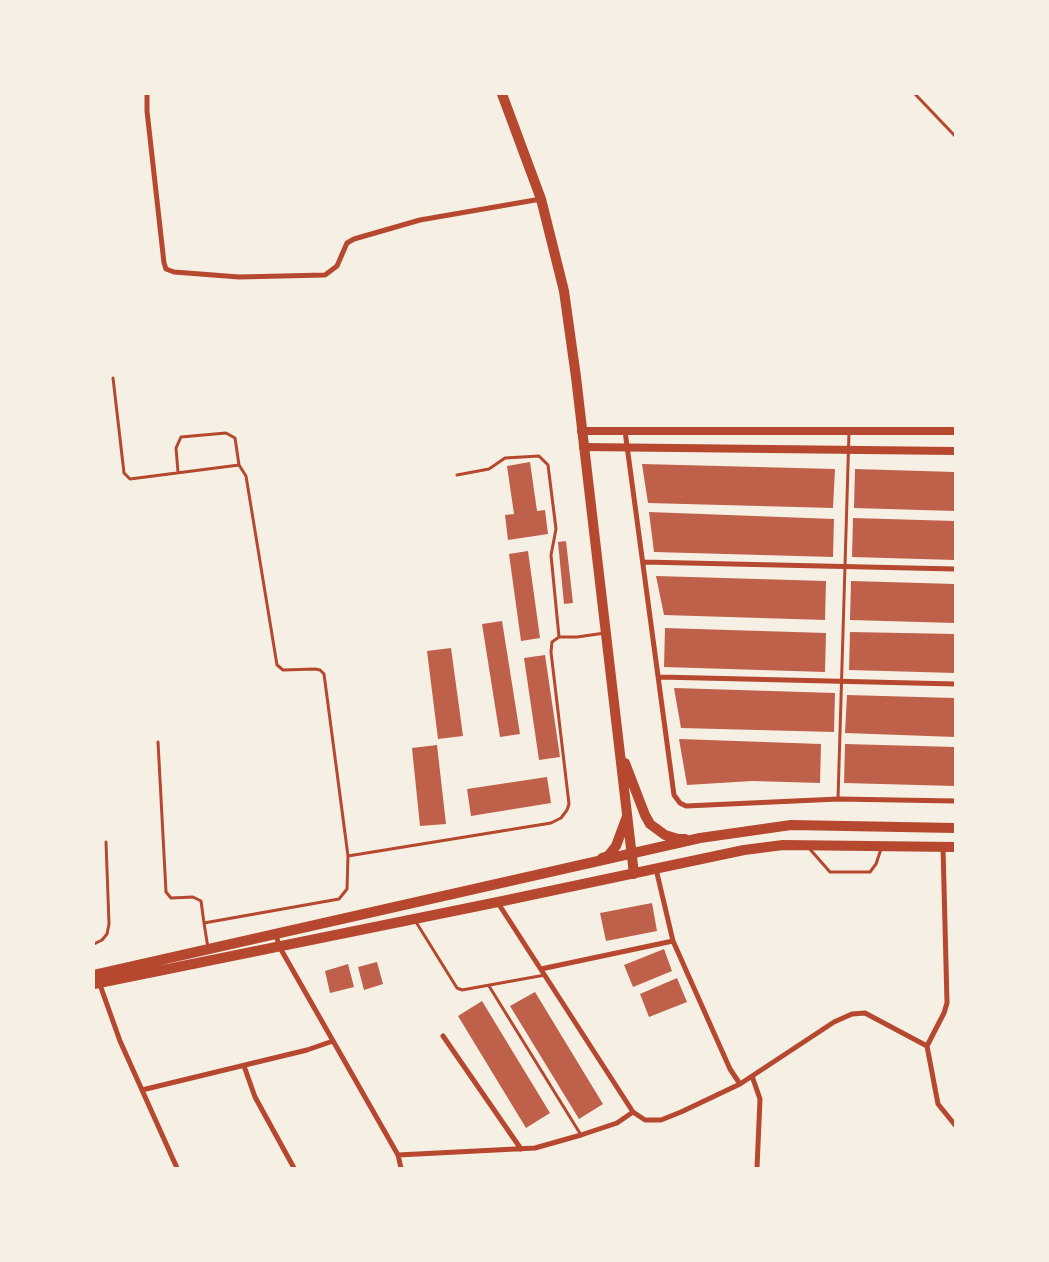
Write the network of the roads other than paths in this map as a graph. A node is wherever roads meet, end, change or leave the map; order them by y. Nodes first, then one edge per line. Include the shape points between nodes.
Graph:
1 (148, 94) edge
2 (502, 94) edge
3 (915, 94) edge
4 (955, 136) edge
5 (541, 199) junction
6 (113, 378) dead end
7 (849, 430) junction
8 (581, 431) junction
9 (625, 431) junction
10 (955, 431) edge
11 (583, 447) junction
12 (628, 447) junction
13 (848, 449) junction
14 (955, 451) edge
15 (239, 465) junction
16 (178, 472) junction
17 (457, 475) dead end
18 (644, 562) junction
19 (845, 567) junction
20 (955, 569) edge
21 (605, 633) junction
22 (559, 637) junction
23 (659, 677) junction
24 (842, 681) junction
25 (955, 684) edge
26 (158, 742) dead end
27 (619, 748) junction
28 (838, 799) junction
29 (955, 800) edge
30 (627, 817) junction
31 (955, 828) edge
32 (700, 838) junction
33 (106, 842) dead end
34 (807, 846) junction
35 (882, 846) junction
36 (943, 847) junction
37 (955, 847) edge
38 (631, 854) junction
39 (348, 856) junction
40 (592, 863) junction
41 (656, 869) junction
42 (634, 874) junction
43 (498, 902) junction
44 (414, 919) junction
45 (204, 923) junction
46 (276, 934) junction
47 (673, 941) junction
48 (94, 944) edge
49 (279, 946) junction
50 (208, 949) junction
51 (541, 969) junction
52 (545, 975) junction
53 (96, 979) edge
54 (489, 986) junction
55 (444, 1036) dead end
56 (333, 1041) junction
57 (927, 1046) junction
58 (244, 1066) junction
59 (752, 1076) junction
60 (740, 1084) junction
61 (142, 1090) junction
62 (633, 1112) junction
63 (955, 1125) edge
64 (581, 1135) junction
65 (521, 1149) junction
66 (398, 1155) junction
67 (177, 1168) edge
68 (294, 1168) edge
69 (401, 1168) edge
70 (757, 1168) edge

1 - 5 street via 147,111 164,263 166,269 174,272 239,277 326,275 337,266 347,243 354,239 420,220
2 - 5 main road
3 - 4 lane
5 - 8 main road via 564,291
6 - 16 lane via 124,473 130,479
7 - 9 street
7 - 10 street
7 - 13 lane
8 - 9 street
8 - 11 main road
9 - 12 street
11 - 12 street
11 - 21 main road
12 - 13 street
12 - 18 street
13 - 14 street
13 - 19 lane
15 - 16 lane
15 - 16 lane via 235,438 226,432 181,437 176,448
15 - 39 lane via 246,476 277,665 283,670 315,669 324,674
17 - 22 lane via 489,469 505,458 539,456 548,465 556,529 551,555
18 - 19 street
18 - 23 street
19 - 20 street
19 - 24 lane
21 - 22 lane
21 - 27 main road
22 - 39 lane via 552,642 550,652 569,804 561,818
23 - 24 street
23 - 28 street via 674,795 680,803 686,806
24 - 25 street
24 - 28 lane
26 - 45 lane via 166,892 171,898 193,897 200,901
27 - 30 main road
27 - 32 main road via 650,824 665,835 678,839
28 - 29 street
30 - 38 main road
30 - 40 main road via 616,846 608,856
31 - 32 main road via 791,825
32 - 38 main road
33 - 48 lane via 109,924 107,934
34 - 35 main road
34 - 35 lane via 830,872 870,872
34 - 41 main road via 783,845 744,850
35 - 36 main road
36 - 37 main road
36 - 57 street via 947,1003
38 - 40 main road
38 - 42 main road
39 - 45 lane via 347,889 338,899
40 - 46 main road
41 - 42 main road
41 - 47 street
42 - 43 main road
43 - 44 main road
43 - 51 street
44 - 49 main road
44 - 54 lane via 457,988
45 - 50 lane
46 - 49 street
46 - 50 main road
47 - 51 street
47 - 60 street via 730,1069
49 - 53 main road
49 - 56 street
50 - 53 main road
51 - 52 street
52 - 54 lane
52 - 62 street
53 - 61 street
54 - 64 lane
55 - 65 street
56 - 58 street
56 - 66 street
57 - 59 street via 865,1013 852,1014 834,1022
57 - 63 street via 938,1104
58 - 61 street
58 - 68 street via 256,1097
59 - 60 street
59 - 70 street via 760,1099
60 - 62 street via 660,1120 645,1120
61 - 67 street
62 - 64 street via 617,1123
64 - 65 street
65 - 66 street
66 - 69 street

